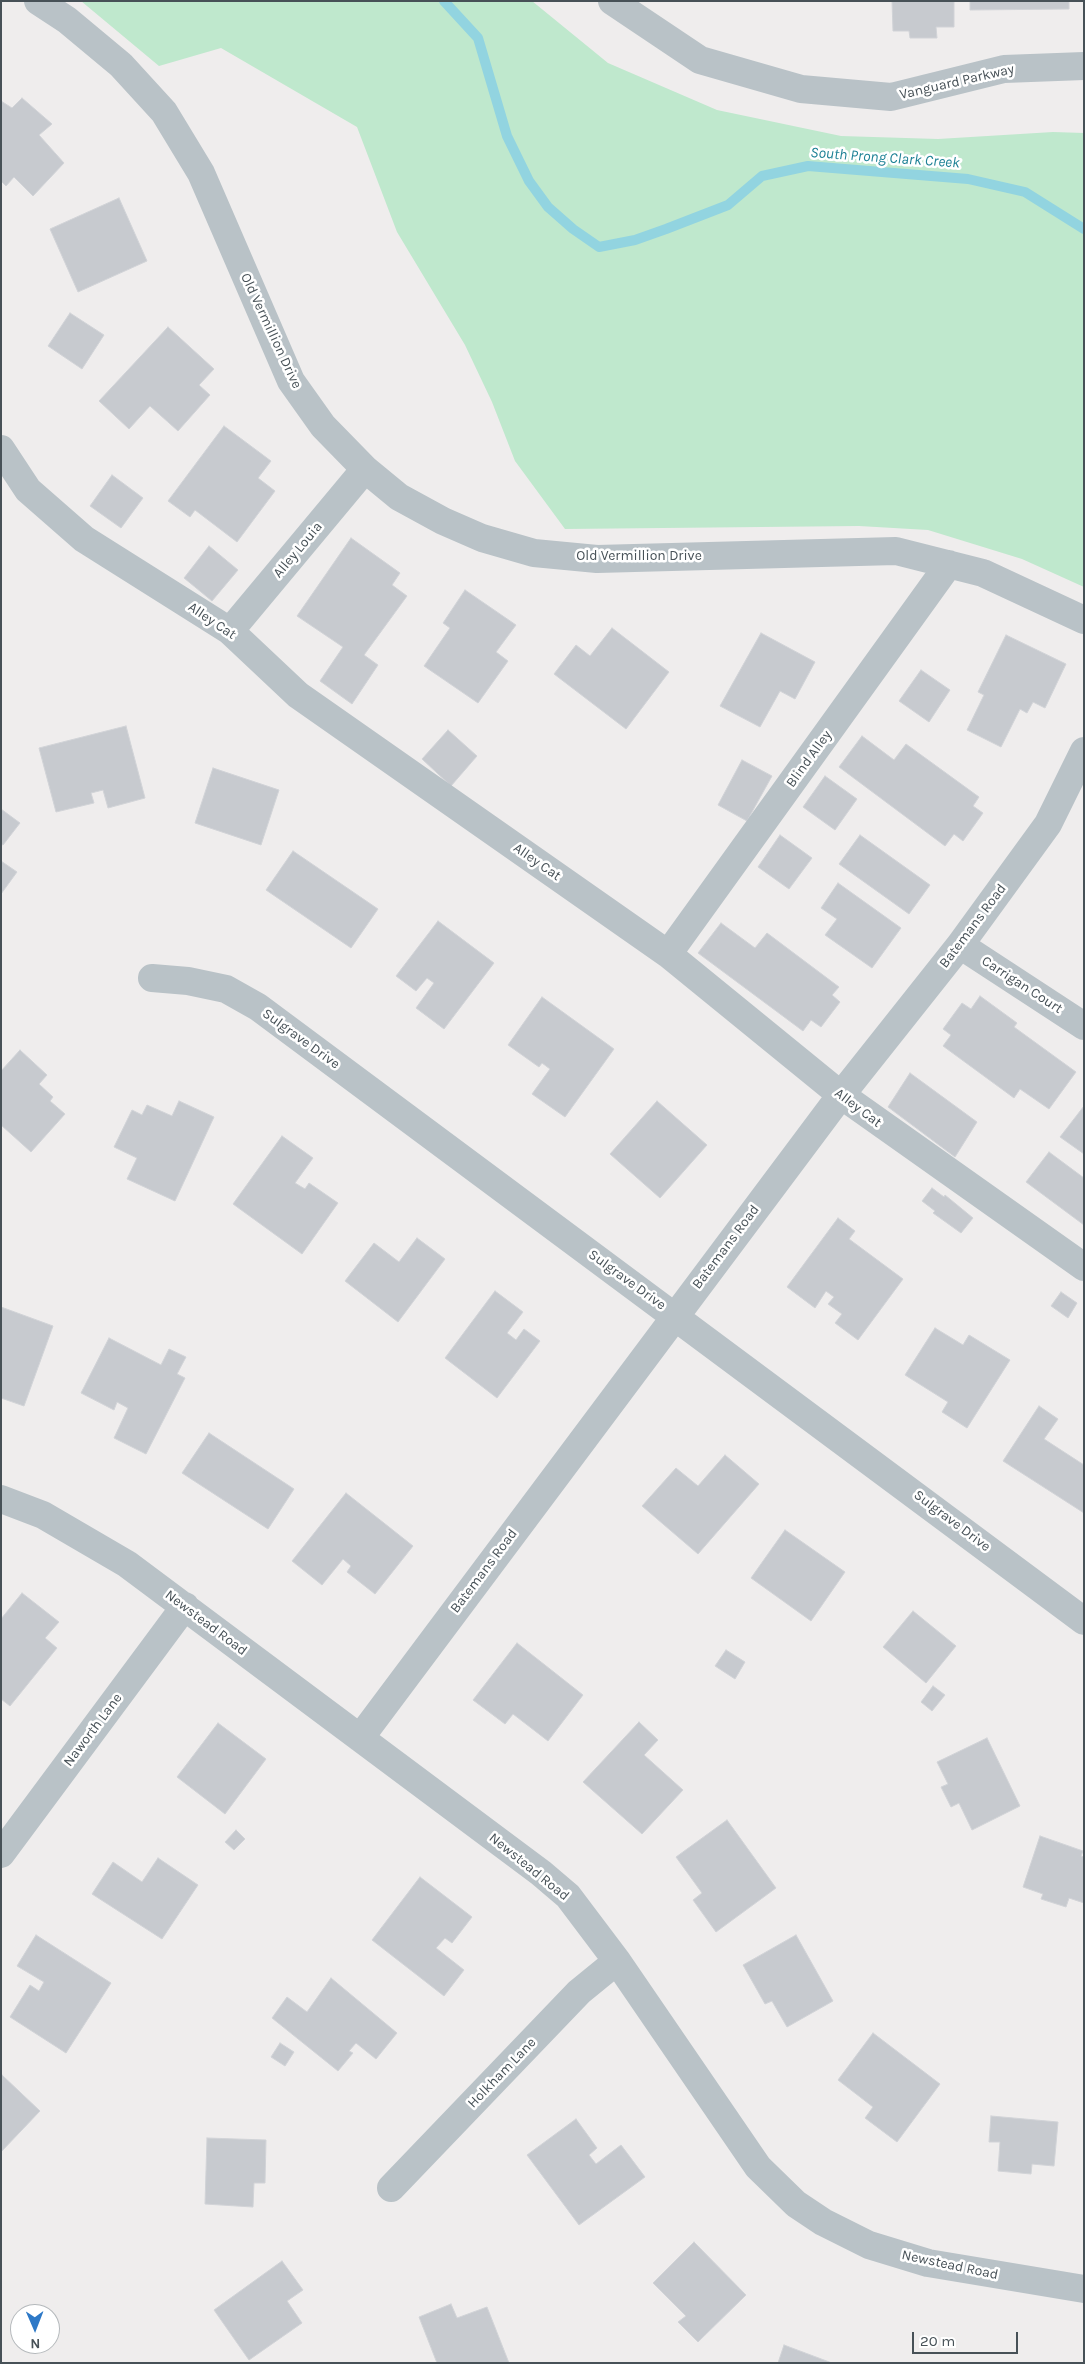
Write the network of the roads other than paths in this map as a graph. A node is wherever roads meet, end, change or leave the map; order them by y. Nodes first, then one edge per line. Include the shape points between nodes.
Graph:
1 (38, 1) edge
2 (612, 1) edge
3 (1084, 66) edge
4 (1, 449) edge
5 (365, 469) junction
6 (949, 564) junction
7 (1084, 620) edge
8 (230, 631) junction
9 (1084, 751) edge
10 (960, 945) junction
11 (668, 954) junction
12 (152, 978) dead end
13 (1084, 1026) edge
14 (841, 1095) junction
15 (1084, 1267) edge
16 (675, 1315) junction
17 (1, 1499) edge
18 (185, 1606) junction
19 (1084, 1621) edge
20 (360, 1738) junction
21 (1, 1854) edge
22 (617, 1961) junction
23 (391, 2188) dead end
24 (1084, 2289) edge

1 - 5 street, Old Vermillion Drive via 67,20 121,65 164,112 201,173 291,381 323,426
2 - 3 street, Vanguard Parkway via 700,60 801,89 891,97 1004,69
4 - 8 street, Alley Cat via 28,490 84,539
5 - 6 street, Old Vermillion Drive via 399,497 443,521 482,538 534,553 598,559 896,551
5 - 8 street, Alley Louia
6 - 7 street, Old Vermillion Drive via 982,573
6 - 11 street, Blind Alley
8 - 11 street, Alley Cat via 298,695
9 - 10 street, Batemans Road via 1048,824
10 - 13 street, Carrigan Court
10 - 14 street, Batemans Road
11 - 14 street, Alley Cat
12 - 16 street, Sulgrave Drive via 226,989 258,1007
14 - 15 street, Alley Cat
14 - 16 street, Batemans Road
16 - 19 street, Sulgrave Drive
16 - 20 street, Batemans Road
17 - 18 street, Newstead Road via 43,1514 91,1541
18 - 20 street, Newstead Road
18 - 21 street, Naworth Lane
20 - 22 street, Newstead Road via 568,1896
22 - 23 street, Holkham Lane via 579,1992
22 - 24 street, Newstead Road via 758,2167 796,2204 823,2222 870,2245 928,2263

